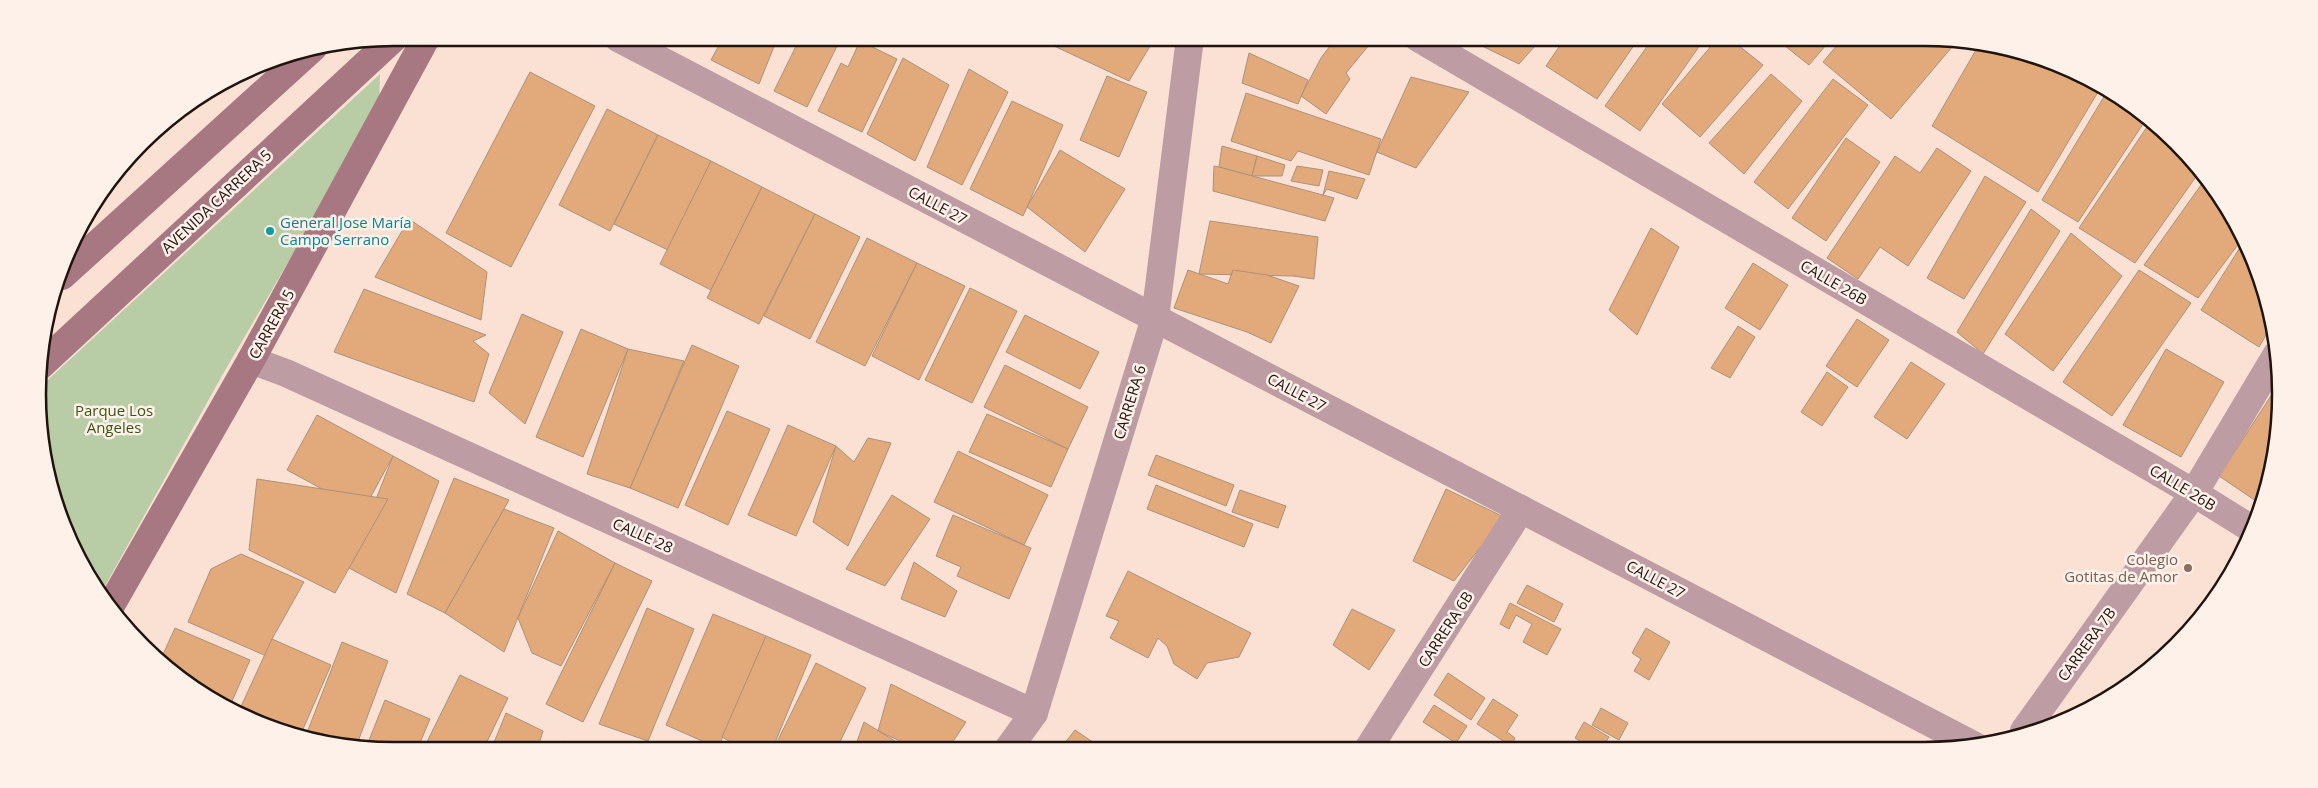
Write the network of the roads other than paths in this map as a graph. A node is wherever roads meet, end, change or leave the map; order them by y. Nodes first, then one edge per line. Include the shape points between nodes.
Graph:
1 (385, 46) edge
2 (422, 46) edge
3 (633, 46) edge
4 (1189, 46) edge
5 (1432, 46) edge
6 (301, 59) edge
7 (70, 269) edge
8 (1155, 318) junction
9 (48, 358) edge
10 (251, 360) junction
11 (2270, 365) edge
12 (2194, 492) junction
13 (1521, 509) junction
14 (2246, 525) edge
15 (114, 600) edge
16 (1034, 713) junction
17 (2028, 726) edge
18 (1963, 740) edge
19 (1013, 742) edge
20 (1372, 742) edge

1 - 9 street, AVENIDA CARRERA 5
2 - 10 street, CARRERA 5
3 - 8 street, CALLE 27
4 - 8 street, CARRERA 6
5 - 12 street, CALLE 26B
6 - 7 street
8 - 13 street, CALLE 27
8 - 16 street, CARRERA 6
10 - 15 street, CARRERA 5
10 - 16 street, CALLE 28 via 286,373
11 - 12 street, CARRERA 7B
12 - 14 street, CALLE 26B
12 - 17 street, CARRERA 7B
13 - 18 street, CALLE 27
13 - 20 street, CARRERA 6B
16 - 19 street, CARRERA 6

